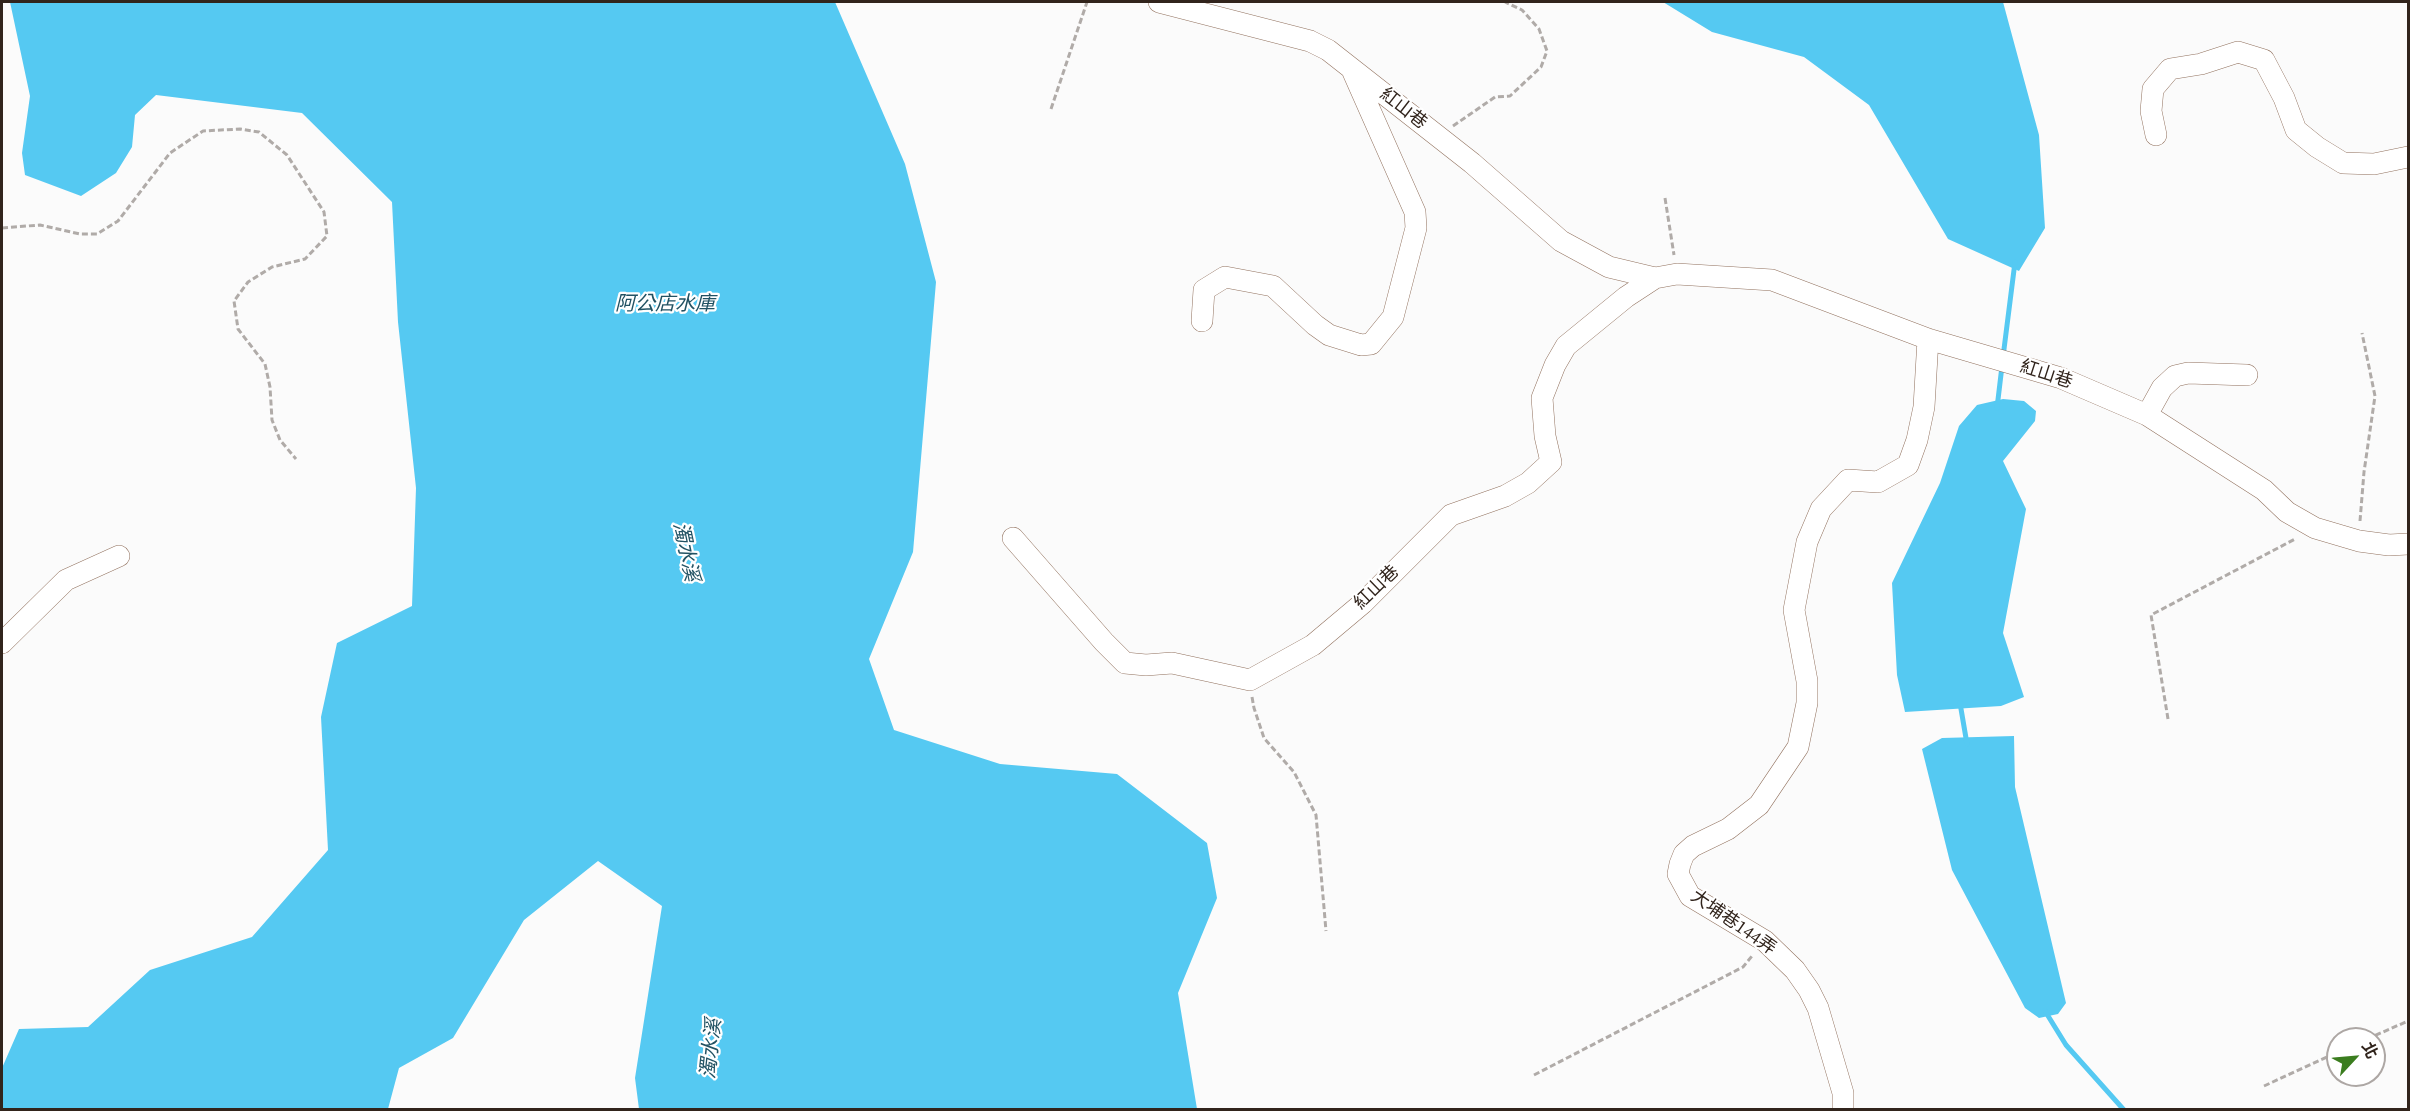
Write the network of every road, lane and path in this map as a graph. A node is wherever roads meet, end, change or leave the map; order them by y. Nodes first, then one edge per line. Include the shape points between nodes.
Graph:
1 (1087, 2) edge
2 (1159, 2) edge
3 (1505, 2) edge
4 (1351, 69) junction
5 (1051, 109) dead end
6 (2156, 135) dead end
7 (1438, 136) junction
8 (2409, 157) edge
9 (1665, 198) dead end
10 (2, 228) edge
11 (1677, 274) junction
12 (1655, 278) junction
13 (1202, 321) dead end
14 (2362, 333) dead end
15 (1928, 339) junction
16 (2247, 375) dead end
17 (2147, 415) junction
18 (296, 459) dead end
19 (2315, 528) junction
20 (1013, 538) dead end
21 (2359, 541) junction
22 (2409, 544) edge
23 (119, 556) dead end
24 (2, 643) edge
25 (1250, 680) junction
26 (2168, 719) dead end
27 (1326, 931) dead end
28 (1765, 941) junction
29 (2409, 1021) edge
30 (2386, 1031) edge
31 (2326, 1058) edge
32 (1534, 1075) dead end
33 (2264, 1086) dead end
34 (1843, 1110) edge

1 - 5 path
2 - 4 street, 紅山巷 via 1310,41
3 - 7 path via 1522,10 1539,29 1547,51 1541,67 1510,96 1495,97
4 - 7 street, 紅山巷
4 - 13 street via 1415,212 1416,228 1393,317 1371,344 1361,345 1329,335 1273,286 1225,277 1204,290
6 - 8 street via 2151,111 2153,89 2170,69 2238,52 2264,60 2296,130 2316,147 2343,163 2374,164
7 - 12 street, 紅山巷 via 1561,241 1609,267
9 - 11 path
10 - 18 path via 40,225 97,234 118,221 171,153 203,131 259,132 287,155 324,212 327,236 305,259 272,267 248,282 234,301 238,329 265,364 272,420 280,440
11 - 12 street, 紅山巷
11 - 15 street, 紅山巷 via 1772,280
12 - 25 street, 紅山巷 via 1566,346 1555,365 1542,399 1551,462 1528,483 1505,496 1451,515 1363,603 1312,645
14 - 21 path via 2375,396
15 - 17 street, 紅山巷 via 2061,378
15 - 28 street, 大埔巷144弄 via 1924,407 1908,465 1878,482 1848,480 1821,509 1807,543 1794,610 1807,681 1798,747 1759,805 1728,829 1693,846 1680,864 1678,873 1690,897
16 - 17 street via 2175,376 2162,388
17 - 19 street, 紅山巷 via 2264,490 2287,512
19 - 21 street, 紅山巷
19 - 26 path via 2151,615
20 - 25 street via 1125,663 1173,663
21 - 22 street, 紅山巷
23 - 24 street via 66,580
25 - 27 path via 1264,738 1294,772 1316,815
28 - 32 path via 1743,967
28 - 34 street, 大埔巷144弄 via 1795,970 1818,1008 1843,1092
29 - 30 path
31 - 33 path

